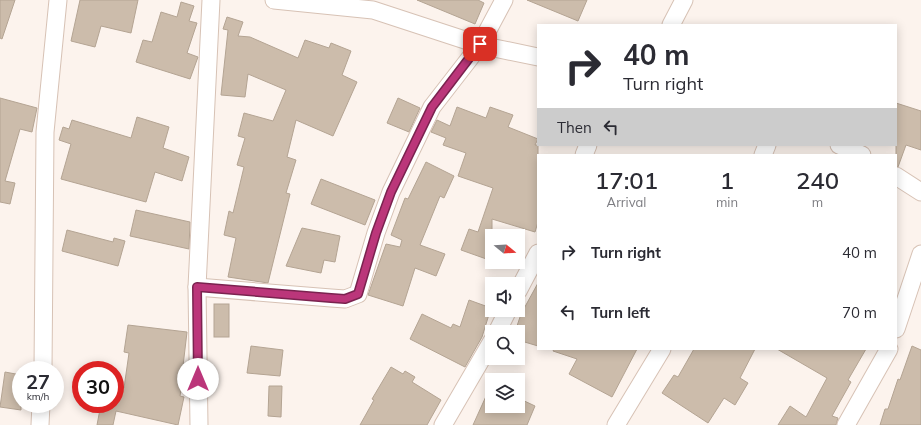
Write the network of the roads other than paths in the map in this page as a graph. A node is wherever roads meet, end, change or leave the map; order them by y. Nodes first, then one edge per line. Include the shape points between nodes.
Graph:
1 (58, 0) edge
2 (211, 0) edge
3 (274, 0) edge
4 (504, 0) edge
5 (684, 0) edge
6 (329, 2) edge
7 (672, 24) edge
8 (480, 44) junction
9 (537, 57) edge
10 (841, 146) edge
11 (860, 154) edge
12 (897, 177) edge
13 (921, 192) edge
14 (921, 254) edge
15 (537, 255) edge
16 (525, 278) edge
17 (197, 287) junction
18 (897, 326) edge
19 (661, 350) edge
20 (889, 350) edge
21 (485, 353) edge
22 (43, 361) edge
23 (41, 413) edge
24 (40, 425) edge
25 (199, 425) edge
26 (443, 425) edge
27 (616, 425) edge
28 (846, 425) edge

1 - 22 street via 45,132
2 - 17 street
3 - 6 street
4 - 8 street
5 - 7 street
6 - 8 street via 373,10
8 - 9 street
8 - 17 street via 432,107 391,192 358,294 345,299
10 - 11 street
12 - 13 street
14 - 18 street
15 - 16 street
17 - 25 street
19 - 27 street
20 - 28 street
21 - 26 street
23 - 24 street

